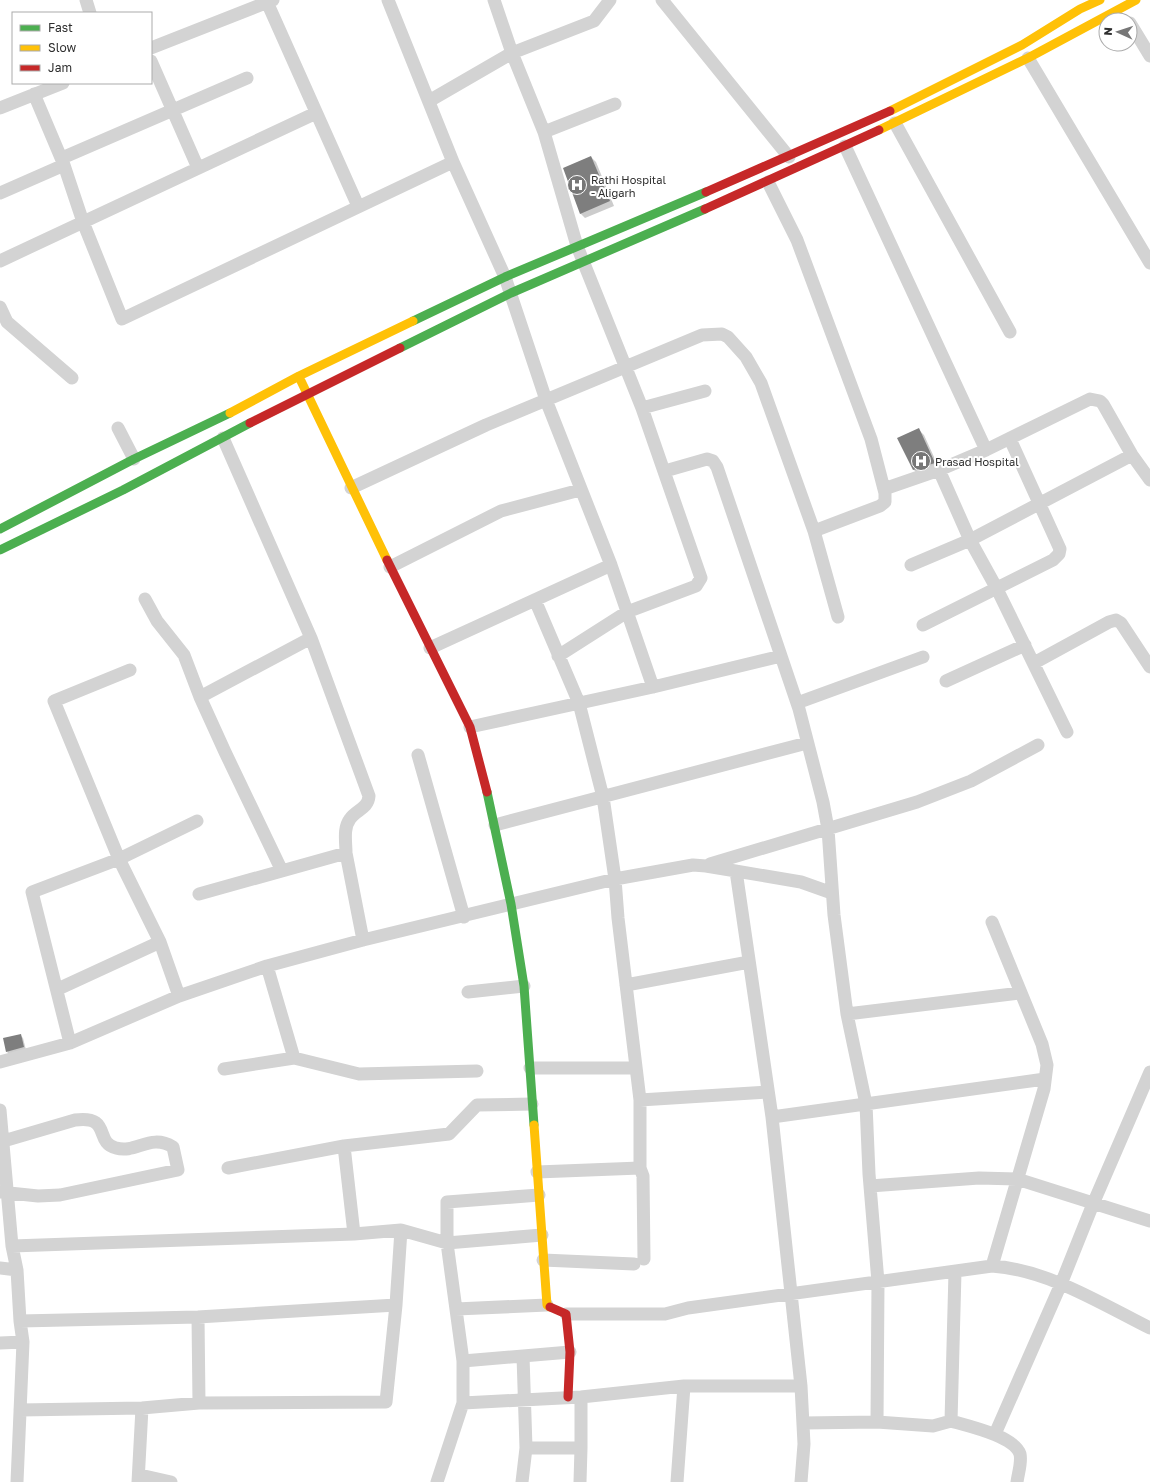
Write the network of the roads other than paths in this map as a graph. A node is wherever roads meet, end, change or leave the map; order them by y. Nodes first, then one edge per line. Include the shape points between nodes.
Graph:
1 (86, 0) edge
2 (388, 0) edge
3 (494, 0) edge
4 (610, 0) edge
5 (662, 0) edge
6 (1100, 0) edge
7 (1136, 0) edge
8 (270, 1) edge
9 (1076, 5) edge
10 (1121, 8) junction
11 (90, 12) edge
12 (1123, 12) edge
13 (1138, 36) edge
14 (152, 48) edge
15 (512, 53) junction
16 (1150, 56) edge
17 (1028, 58) junction
18 (152, 63) edge
19 (246, 78) dead end
20 (60, 84) edge
21 (34, 94) junction
22 (429, 101) junction
23 (615, 104) dead end
24 (0, 108) edge
25 (172, 110) junction
26 (316, 113) junction
27 (895, 124) junction
28 (544, 132) junction
29 (845, 146) junction
30 (788, 157) junction
31 (63, 162) junction
32 (453, 162) junction
33 (198, 168) junction
34 (768, 182) junction
35 (0, 193) edge
36 (358, 206) junction
37 (83, 222) junction
38 (577, 246) junction
39 (0, 261) edge
40 (583, 262) junction
41 (1150, 262) edge
42 (505, 277) junction
43 (511, 293) junction
44 (0, 307) edge
45 (3, 325) edge
46 (1010, 332) dead end
47 (626, 366) junction
48 (299, 376) junction
49 (72, 378) dead end
50 (705, 391) dead end
51 (307, 393) junction
52 (546, 400) junction
53 (642, 408) junction
54 (118, 428) dead end
55 (223, 438) junction
56 (1010, 439) junction
57 (986, 450) junction
58 (1132, 455) junction
59 (134, 458) junction
60 (939, 470) junction
61 (665, 471) junction
62 (1150, 480) edge
63 (351, 488) junction
64 (884, 489) junction
65 (580, 490) junction
66 (1040, 503) junction
67 (0, 529) edge
68 (814, 531) junction
69 (970, 540) junction
70 (0, 550) edge
71 (611, 565) junction
72 (912, 565) dead end
73 (390, 567) junction
74 (997, 589) junction
75 (145, 599) dead end
76 (535, 600) junction
77 (628, 612) junction
78 (838, 617) dead end
79 (924, 625) dead end
80 (311, 638) junction
81 (1025, 646) junction
82 (430, 648) junction
83 (558, 656) junction
84 (781, 656) junction
85 (923, 657) dead end
86 (1034, 663) junction
87 (1149, 663) edge
88 (130, 670) dead end
89 (946, 682) dead end
90 (653, 687) junction
91 (200, 697) junction
92 (579, 703) junction
93 (797, 703) junction
94 (470, 728) junction
95 (1067, 732) dead end
96 (807, 743) junction
97 (1038, 745) dead end
98 (418, 755) dead end
99 (603, 797) junction
100 (197, 821) dead end
101 (494, 825) junction
102 (828, 829) junction
103 (346, 853) junction
104 (119, 859) junction
105 (706, 866) junction
106 (736, 870) junction
107 (282, 871) junction
108 (615, 880) junction
109 (832, 893) junction
110 (199, 894) dead end
111 (511, 904) junction
112 (464, 917) junction
113 (992, 922) dead end
114 (363, 940) junction
115 (160, 942) junction
116 (749, 962) junction
117 (267, 966) junction
118 (626, 985) junction
119 (524, 986) junction
120 (58, 989) junction
121 (468, 992) dead end
122 (1020, 993) junction
123 (179, 996) junction
124 (847, 1014) junction
125 (70, 1043) junction
126 (294, 1058) junction
127 (0, 1062) edge
128 (530, 1068) junction
129 (636, 1068) junction
130 (224, 1069) dead end
131 (477, 1071) dead end
132 (1150, 1072) edge
133 (1045, 1079) junction
134 (768, 1092) junction
135 (640, 1100) junction
136 (532, 1104) junction
137 (866, 1104) junction
138 (0, 1110) edge
139 (772, 1117) junction
140 (2, 1142) edge
141 (344, 1146) junction
142 (228, 1168) dead end
143 (640, 1168) junction
144 (537, 1172) junction
145 (1017, 1179) junction
146 (870, 1186) junction
147 (4, 1192) edge
148 (539, 1195) junction
149 (1093, 1204) junction
150 (1150, 1221) edge
151 (401, 1230) junction
152 (354, 1234) junction
153 (542, 1235) junction
154 (447, 1242) junction
155 (12, 1246) junction
156 (543, 1260) junction
157 (992, 1266) junction
158 (0, 1268) edge
159 (17, 1270) junction
160 (955, 1272) junction
161 (878, 1282) junction
162 (1061, 1284) junction
163 (790, 1293) junction
164 (396, 1305) junction
165 (546, 1305) junction
166 (456, 1309) junction
167 (566, 1314) junction
168 (198, 1317) junction
169 (20, 1321) junction
170 (1150, 1328) edge
171 (23, 1342) junction
172 (0, 1343) edge
173 (570, 1352) junction
174 (523, 1356) junction
175 (463, 1361) junction
176 (684, 1386) junction
177 (801, 1386) junction
178 (575, 1397) junction
179 (526, 1399) junction
180 (463, 1402) junction
181 (199, 1403) junction
182 (142, 1408) junction
183 (20, 1410) junction
184 (951, 1421) junction
185 (877, 1422) junction
186 (803, 1423) junction
187 (995, 1434) junction
188 (526, 1448) junction
189 (581, 1448) junction
190 (139, 1479) edge
191 (17, 1482) edge
192 (171, 1482) edge
193 (437, 1482) edge
194 (522, 1482) edge
195 (580, 1482) edge
196 (677, 1482) edge
197 (801, 1482) edge
198 (1017, 1482) edge

1 - 11 street
2 - 22 street
3 - 15 street
4 - 15 street via 594,21
5 - 30 street
6 - 9 street
7 - 10 street
8 - 14 street
8 - 26 street
9 - 30 street via 1022,45 882,115
10 - 12 street
10 - 17 street
13 - 16 street
15 - 22 street
15 - 28 street
17 - 27 street
17 - 41 street
18 - 25 street
19 - 25 street
20 - 21 street
21 - 24 street
21 - 31 street
22 - 32 street
23 - 28 street
25 - 31 street
25 - 33 street
26 - 33 street
26 - 36 street
27 - 29 street
27 - 46 street
28 - 38 street
29 - 34 street
29 - 57 street
30 - 38 street
31 - 35 street
31 - 37 street
32 - 36 street
32 - 42 street
33 - 37 street
34 - 40 street
34 - 64 street via 800,248 871,439
36 - 37 street via 122,319
37 - 39 street
38 - 40 street
38 - 42 street
40 - 43 street
40 - 47 street
42 - 43 street
42 - 48 street
43 - 51 street
43 - 52 street
44 - 45 street
45 - 49 street
47 - 52 street
47 - 53 street
47 - 68 street via 702,335 722,334 734,342 761,383
48 - 51 street
48 - 59 street via 215,421
50 - 53 street
51 - 55 street
51 - 63 street
52 - 63 street
52 - 65 street
53 - 61 street
54 - 59 street
55 - 70 street
55 - 80 street
56 - 57 street
56 - 58 street via 1086,400 1094,399 1103,404
56 - 66 street
57 - 60 street
58 - 62 street
58 - 66 street
59 - 67 street
60 - 64 street
60 - 69 street
61 - 77 street via 702,578 696,586
61 - 84 street via 705,459 715,463
63 - 73 street
64 - 68 street via 885,502 880,506
65 - 71 street
65 - 73 street via 501,511
66 - 69 street
66 - 74 street via 1060,549 1059,554
68 - 78 street
69 - 72 street
69 - 74 street
71 - 76 street
71 - 77 street
73 - 82 street
74 - 79 street
74 - 81 street
75 - 91 street via 157,621 184,654
76 - 82 street
76 - 83 street
77 - 83 street
77 - 90 street
80 - 91 street
80 - 103 street via 369,796 365,807 350,818 346,827
81 - 86 street
81 - 89 street
82 - 94 street
83 - 92 street
84 - 90 street
84 - 93 street
85 - 93 street
86 - 87 street via 1116,620 1121,623
86 - 95 street
88 - 104 street via 54,700
90 - 92 street
91 - 107 street
92 - 94 street
92 - 99 street
93 - 96 street
94 - 101 street
96 - 99 street
96 - 102 street
97 - 102 street via 971,781 917,802
98 - 112 street
99 - 101 street
99 - 108 street
100 - 104 street
101 - 111 street
102 - 105 street
102 - 109 street
103 - 107 street
103 - 114 street
104 - 115 street
104 - 120 street via 32,892
105 - 106 street
105 - 108 street via 686,866
106 - 109 street via 801,882
106 - 116 street
107 - 110 street
108 - 111 street
108 - 118 street
109 - 124 street
111 - 112 street
111 - 119 street
112 - 114 street
113 - 122 street
114 - 117 street
115 - 120 street
115 - 123 street
116 - 118 street
116 - 134 street
117 - 123 street
117 - 126 street
118 - 129 street
119 - 121 street
119 - 128 street
120 - 125 street
122 - 124 street
122 - 133 street via 1045,1054
123 - 125 street
124 - 137 street
125 - 127 street
126 - 130 street
126 - 131 street via 359,1074
128 - 129 street
128 - 136 street
129 - 135 street
132 - 149 street
133 - 137 street
133 - 145 street
134 - 135 street
134 - 139 street
135 - 143 street
136 - 141 street via 477,1105 449,1134
136 - 144 street
137 - 139 street
137 - 146 street
138 - 140 street
139 - 163 street
140 - 147 street
140 - 147 street via 87,1118 94,1120 107,1144 116,1148 125,1149 152,1142 165,1142 173,1147 178,1170 60,1195 38,1196
141 - 142 street
141 - 152 street
143 - 144 street
143 - 156 street via 644,1176 639,1262
144 - 148 street
145 - 146 street via 979,1178
145 - 149 street
145 - 157 street
146 - 161 street
147 - 155 street
148 - 153 street
148 - 154 street via 447,1202
149 - 150 street
149 - 162 street
151 - 152 street
151 - 154 street
151 - 164 street
152 - 155 street
153 - 154 street
153 - 156 street
154 - 166 street
155 - 159 street
156 - 165 street
157 - 160 street
157 - 162 street via 1022,1270
158 - 159 street
159 - 169 street
160 - 161 street
160 - 184 street
161 - 163 street
161 - 185 street
162 - 170 street
162 - 187 street
163 - 167 street via 688,1308 665,1314
163 - 177 street
164 - 168 street
164 - 181 street via 386,1402
165 - 166 street
165 - 167 street
166 - 175 street
167 - 173 street
168 - 169 street
168 - 181 street
169 - 171 street
171 - 172 street
171 - 183 street
173 - 174 street
173 - 178 street
174 - 175 street
174 - 179 street
175 - 180 street
176 - 177 street
176 - 178 street
176 - 196 street
177 - 186 street
178 - 179 street
178 - 189 street
179 - 180 street
179 - 188 street
180 - 193 street
181 - 182 street
182 - 183 street
182 - 190 street
183 - 191 street
184 - 185 street via 933,1426
184 - 187 street
185 - 186 street
186 - 197 street
187 - 198 street via 1019,1452
188 - 189 street
188 - 194 street
189 - 195 street
190 - 192 street

